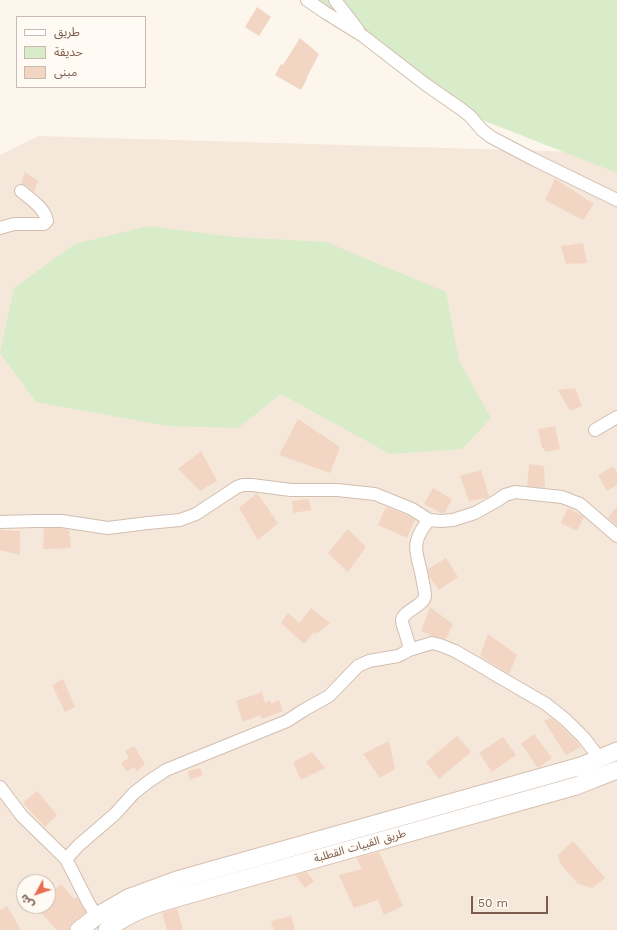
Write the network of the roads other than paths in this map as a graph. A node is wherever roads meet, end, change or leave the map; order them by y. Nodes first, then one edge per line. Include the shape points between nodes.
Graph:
1 (307, 0) edge
2 (335, 0) edge
3 (362, 36) junction
4 (21, 191) dead end
5 (617, 200) edge
6 (0, 228) edge
7 (617, 417) edge
8 (595, 430) dead end
9 (429, 520) junction
10 (0, 522) edge
11 (617, 536) edge
12 (409, 650) junction
13 (617, 751) edge
14 (600, 758) junction
15 (617, 770) edge
16 (0, 788) edge
17 (66, 859) junction
18 (148, 898) junction
19 (102, 923) edge
20 (79, 930) edge

1 - 3 street
2 - 3 street
3 - 5 street via 470,116 491,137
4 - 6 street via 42,211 46,221 44,224 14,224
7 - 8 street
9 - 10 street via 412,509 375,494 243,485 196,514 180,520 108,528 62,521
9 - 11 street via 454,520 475,513 515,492 562,497 577,502
9 - 12 street via 419,534 416,545 425,596 404,615 402,621
12 - 14 street via 432,643 455,651 546,704 584,738
12 - 17 street via 398,656 369,661 358,666 329,696 287,721 166,770 134,794
13 - 14 main road
14 - 18 main road via 581,766 177,880
15 - 18 main road, طريق القبيات القطلبة via 576,786 173,898
16 - 17 street via 22,816
17 - 19 street
18 - 19 main road, طريق القبيات القطلبة via 132,914 119,921
19 - 20 main road, طريق القبيات القطلبة

